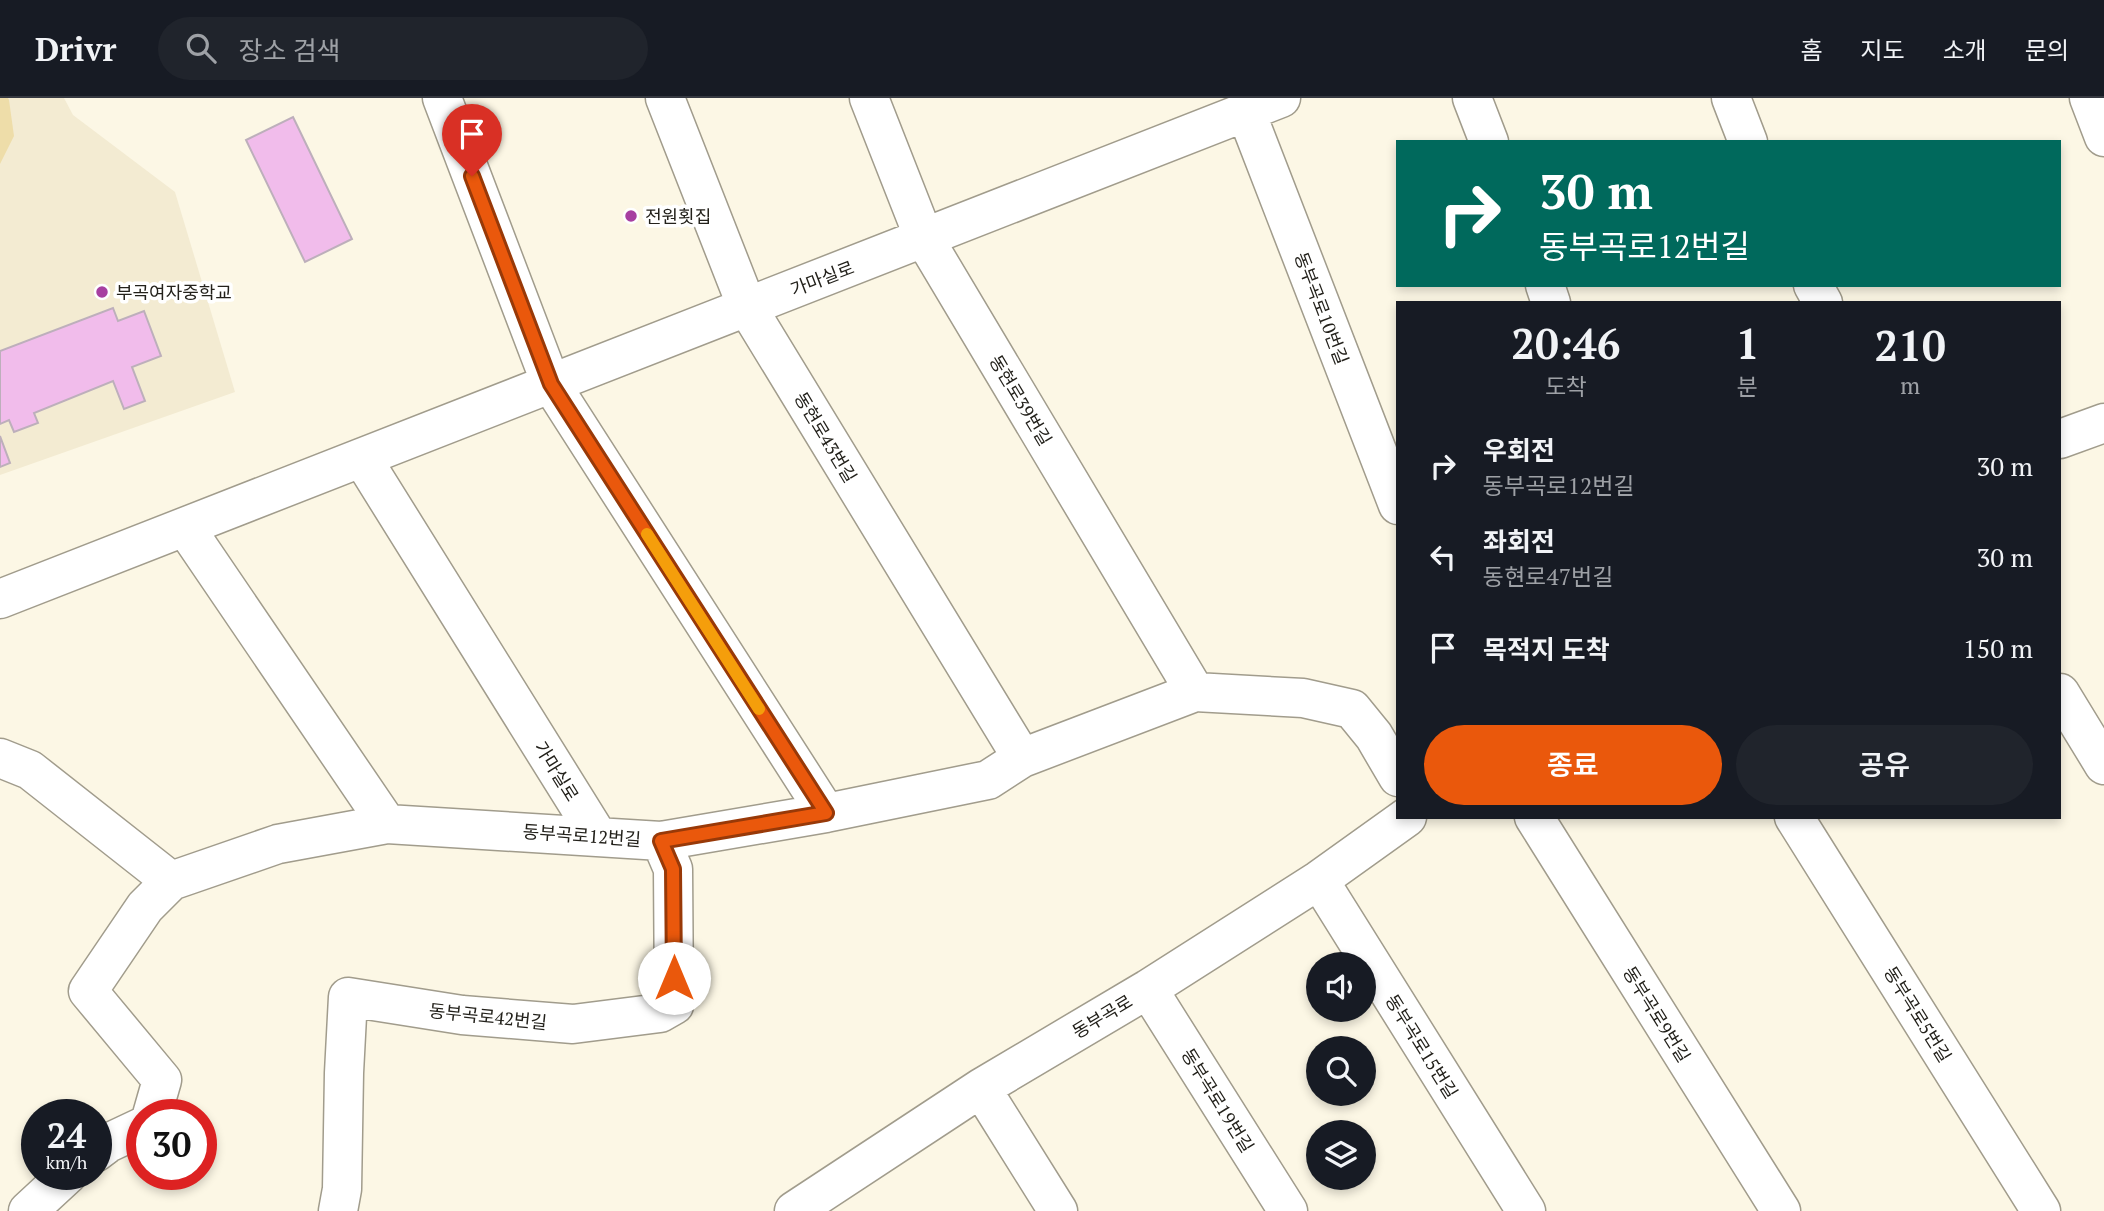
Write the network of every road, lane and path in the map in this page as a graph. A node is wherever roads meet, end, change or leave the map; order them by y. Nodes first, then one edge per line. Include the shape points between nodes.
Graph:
1 (442, 98) edge
2 (665, 98) edge
3 (869, 98) edge
4 (1281, 98) edge
5 (1472, 98) edge
6 (1731, 98) edge
7 (2089, 98) edge
8 (1246, 112) junction
9 (2104, 137) edge
10 (1488, 140) edge
11 (1747, 140) edge
12 (924, 238) junction
13 (747, 307) junction
14 (551, 384) junction
15 (2104, 424) edge
16 (2061, 439) edge
17 (362, 458) junction
18 (1396, 500) edge
19 (185, 527) junction
20 (0, 599) edge
21 (1195, 691) junction
22 (2061, 695) edge
23 (0, 758) edge
24 (1021, 758) junction
25 (2104, 765) edge
26 (1396, 774) edge
27 (826, 813) junction
28 (1404, 819) edge
29 (1535, 819) edge
30 (1795, 819) edge
31 (387, 824) junction
32 (597, 835) junction
33 (661, 841) junction
34 (1319, 880) junction
35 (171, 881) junction
36 (1148, 989) junction
37 (981, 1088) junction
38 (157, 1099) edge
39 (51, 1190) edge
40 (810, 1207) edge
41 (28, 1211) edge
42 (338, 1211) edge
43 (1058, 1211) edge
44 (1288, 1211) edge
45 (1526, 1211) edge
46 (1781, 1211) edge
47 (2041, 1211) edge

1 - 14 street
2 - 13 street, 동현로43번길
3 - 12 street, 동현로39번길
4 - 8 street, 가마실로
5 - 10 street
6 - 11 street
7 - 9 street
8 - 12 street, 가마실로
8 - 18 street, 동부곡로10번길
12 - 13 street, 가마실로
12 - 21 street, 동현로39번길
13 - 14 street, 가마실로
13 - 24 street, 동현로43번길
14 - 17 street, 가마실로
14 - 27 street
15 - 16 street
17 - 19 street, 가마실로
17 - 32 street, 가마실로
19 - 20 street, 가마실로
19 - 31 street
21 - 24 street, 동부곡로12번길
21 - 26 street, 동부곡로12번길 via 1303,698 1352,709
22 - 25 street
23 - 35 street via 30,771
24 - 27 street, 동부곡로12번길 via 988,780
27 - 33 street, 동부곡로12번길
28 - 34 street, 동부곡로
29 - 46 street, 동부곡로9번길
30 - 47 street, 동부곡로5번길
31 - 32 street, 동부곡로12번길
31 - 35 street, 동부곡로12번길 via 278,844
32 - 33 street, 동부곡로12번길
33 - 42 street, 동부곡로42번길 via 673,869 674,1005 660,1013 573,1024 462,1015 348,997
34 - 36 street, 동부곡로
34 - 45 street, 동부곡로15번길
35 - 38 street, 동부곡로12번길 via 145,907 88,991 162,1080
36 - 37 street, 동부곡로
36 - 44 street, 동부곡로19번길
37 - 40 street, 동부곡로
37 - 43 street
39 - 41 street

